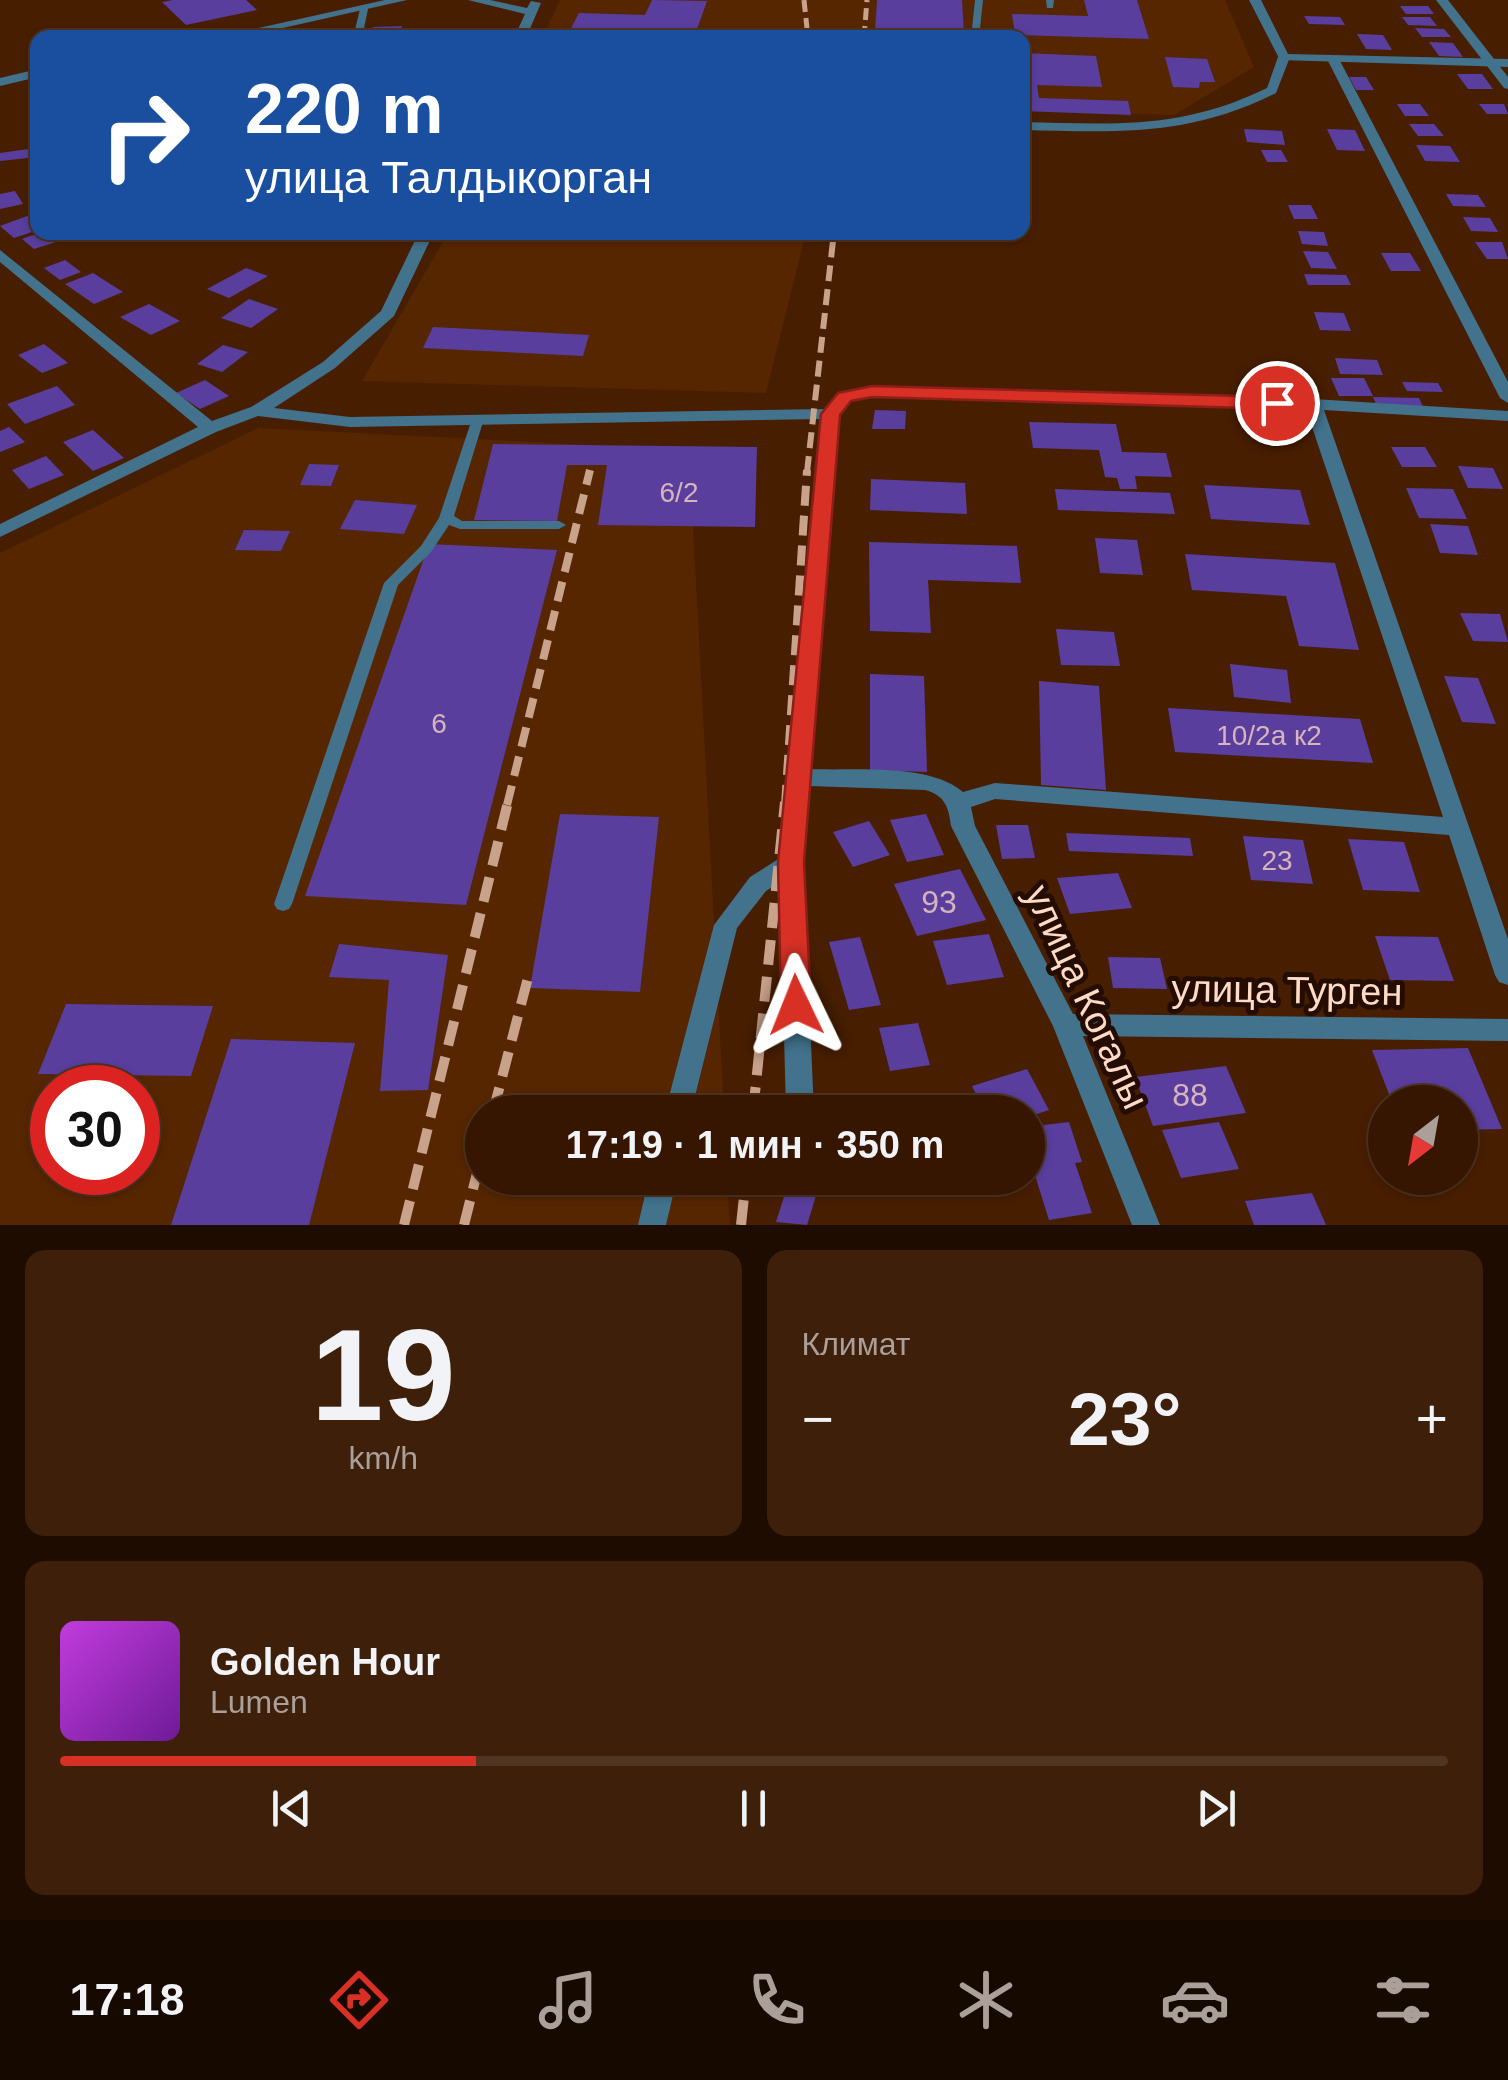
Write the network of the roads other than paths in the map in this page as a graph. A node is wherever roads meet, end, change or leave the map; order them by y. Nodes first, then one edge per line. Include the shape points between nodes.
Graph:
1 (401, 0) edge
2 (979, 0) edge
3 (1255, 0) edge
4 (1442, 0) edge
5 (482, 1) edge
6 (534, 6) edge
7 (364, 9) junction
8 (277, 27) junction
9 (261, 30) edge
10 (273, 30) edge
11 (359, 30) edge
12 (524, 30) edge
13 (976, 30) edge
14 (1284, 58) junction
15 (1333, 59) junction
16 (1491, 63) junction
17 (1508, 64) edge
18 (30, 76) edge
19 (0, 82) edge
20 (1508, 85) edge
21 (1030, 126) edge
22 (423, 240) edge
23 (0, 254) edge
24 (1508, 398) edge
25 (1314, 404) junction
26 (257, 411) junction
27 (831, 414) junction
28 (1508, 416) edge
29 (478, 422) junction
30 (210, 428) junction
31 (446, 518) junction
32 (560, 525) dead end
33 (0, 531) edge
34 (798, 777) junction
35 (959, 802) junction
36 (1455, 827) junction
37 (791, 862) junction
38 (284, 904) dead end
39 (1508, 975) edge
40 (1064, 1025) junction
41 (1508, 1030) edge
42 (682, 1095) edge
43 (799, 1095) edge
44 (659, 1195) edge
45 (652, 1225) edge
46 (1146, 1225) edge

1 - 7 street
2 - 13 lane
3 - 14 street
4 - 16 street
5 - 6 street
6 - 12 street
7 - 8 street
7 - 11 lane
8 - 9 street
8 - 10 lane
14 - 15 street
14 - 21 street via 1272,90 1235,111 1174,128
15 - 16 street
15 - 24 street
16 - 17 street
16 - 20 street
18 - 19 street
22 - 26 street via 388,312 330,365
23 - 30 street
25 - 27 street via 872,392 845,397
25 - 28 street
25 - 36 street
26 - 29 street via 350,422
26 - 30 street
27 - 29 street
27 - 34 street
29 - 31 lane
30 - 33 street
31 - 32 lane via 460,525
31 - 38 lane via 426,549 391,582
34 - 35 street via 925,782
34 - 37 street
35 - 36 street via 995,791
35 - 40 street, улица Когалы via 964,826
36 - 39 street
37 - 42 street via 758,884 726,925
37 - 43 street
40 - 41 street, улица Турген
40 - 46 street, улица Когалы
44 - 45 street

